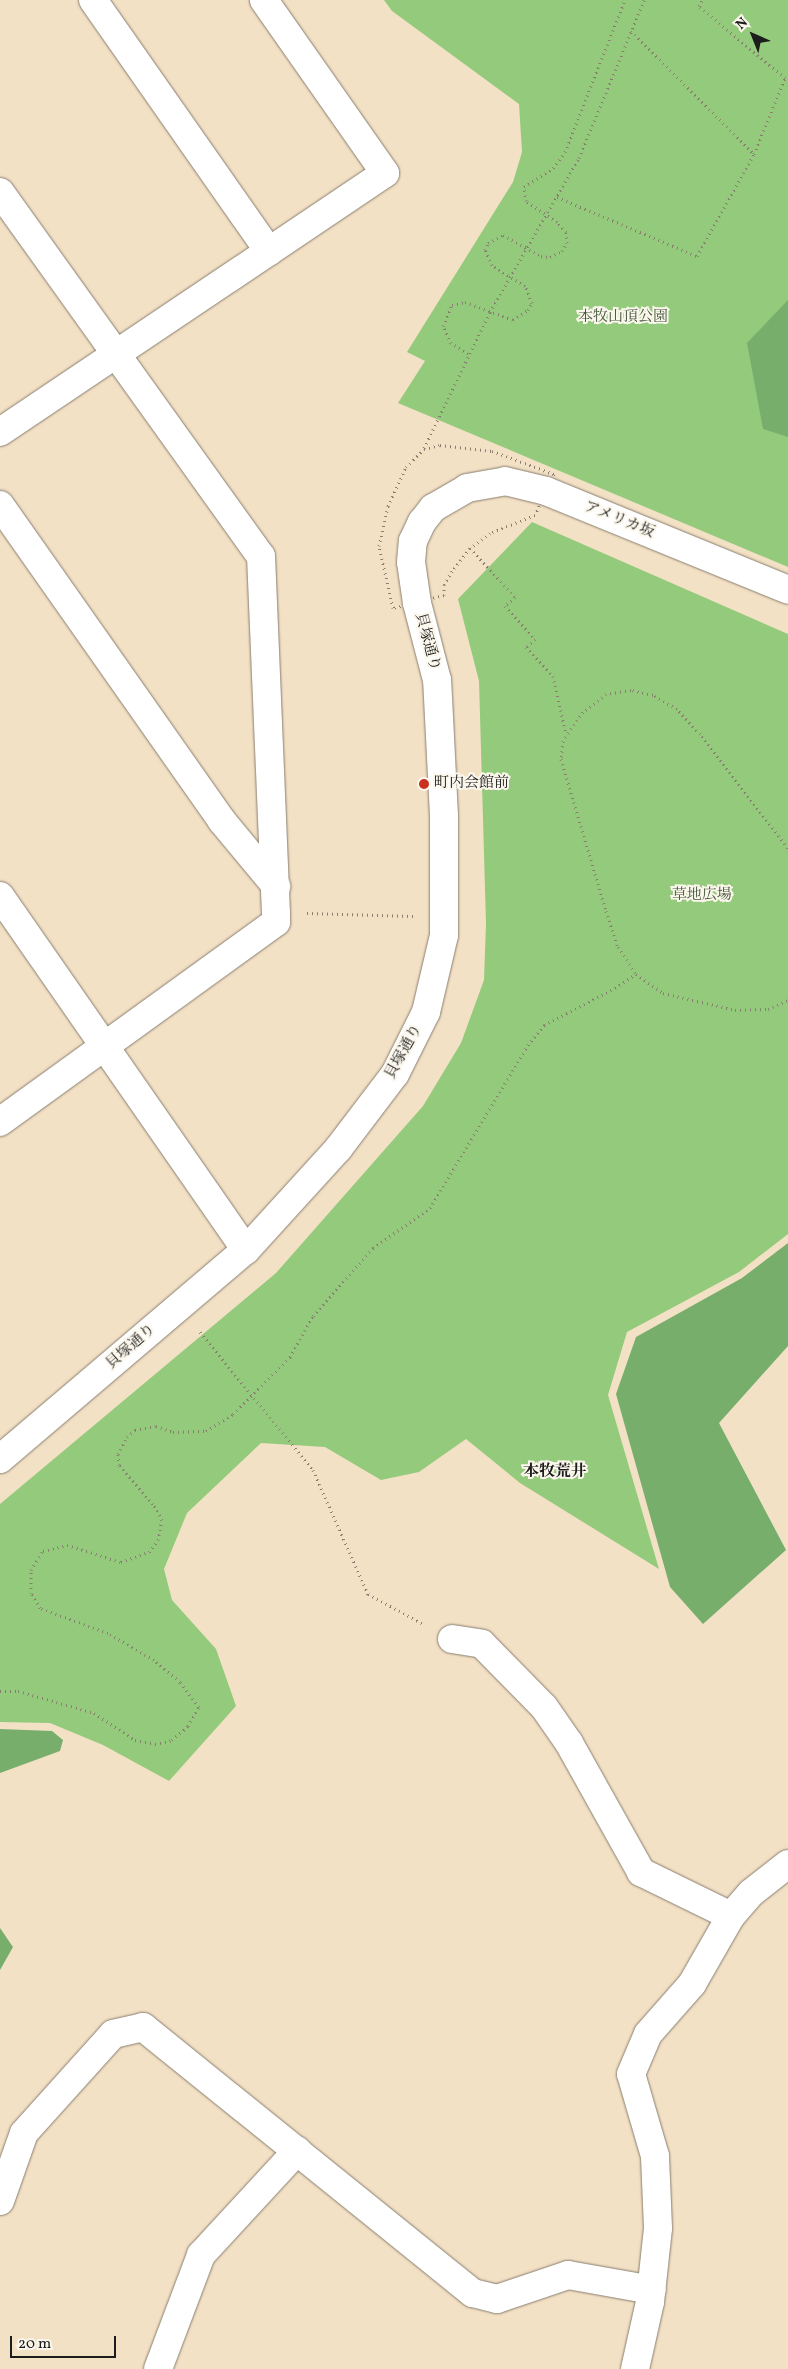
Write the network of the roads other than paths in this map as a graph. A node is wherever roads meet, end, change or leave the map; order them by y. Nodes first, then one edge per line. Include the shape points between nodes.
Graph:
1 (264, 0) edge
2 (95, 1) edge
3 (0, 192) edge
4 (268, 251) junction
5 (116, 354) junction
6 (0, 432) edge
7 (446, 499) joint
8 (0, 505) edge
9 (788, 590) edge
10 (276, 886) junction
11 (0, 896) edge
12 (105, 1045) junction
13 (0, 1122) edge
14 (246, 1250) junction
15 (0, 1459) edge
16 (452, 1639) road end
17 (788, 1864) edge
18 (731, 1916) junction
19 (297, 2151) junction
20 (0, 2201) edge
21 (652, 2290) junction
22 (158, 2369) edge
23 (635, 2369) edge

1 - 4 street via 385,173
2 - 4 street
3 - 5 street
4 - 5 street
5 - 6 street
5 - 10 street via 261,556
7 - 9 street, アメリカ坂 via 467,488 505,481 546,491
7 - 14 street, 貝塚通り via 422,522 413,541 411,562 417,603 437,680 444,816 444,935 426,1012 395,1074 338,1149
8 - 10 street via 222,821
10 - 12 street via 276,922
11 - 12 street
12 - 13 street
12 - 14 street
14 - 15 street, 貝塚通り
16 - 18 street via 482,1644 544,1707 569,1743 641,1872
17 - 18 street via 752,1893
18 - 21 street via 692,1984 648,2034 631,2074 655,2156 658,2228
19 - 20 street via 144,2027 113,2034 24,2133
19 - 21 street via 473,2293 497,2299 568,2275
19 - 22 street via 202,2255
21 - 23 street

